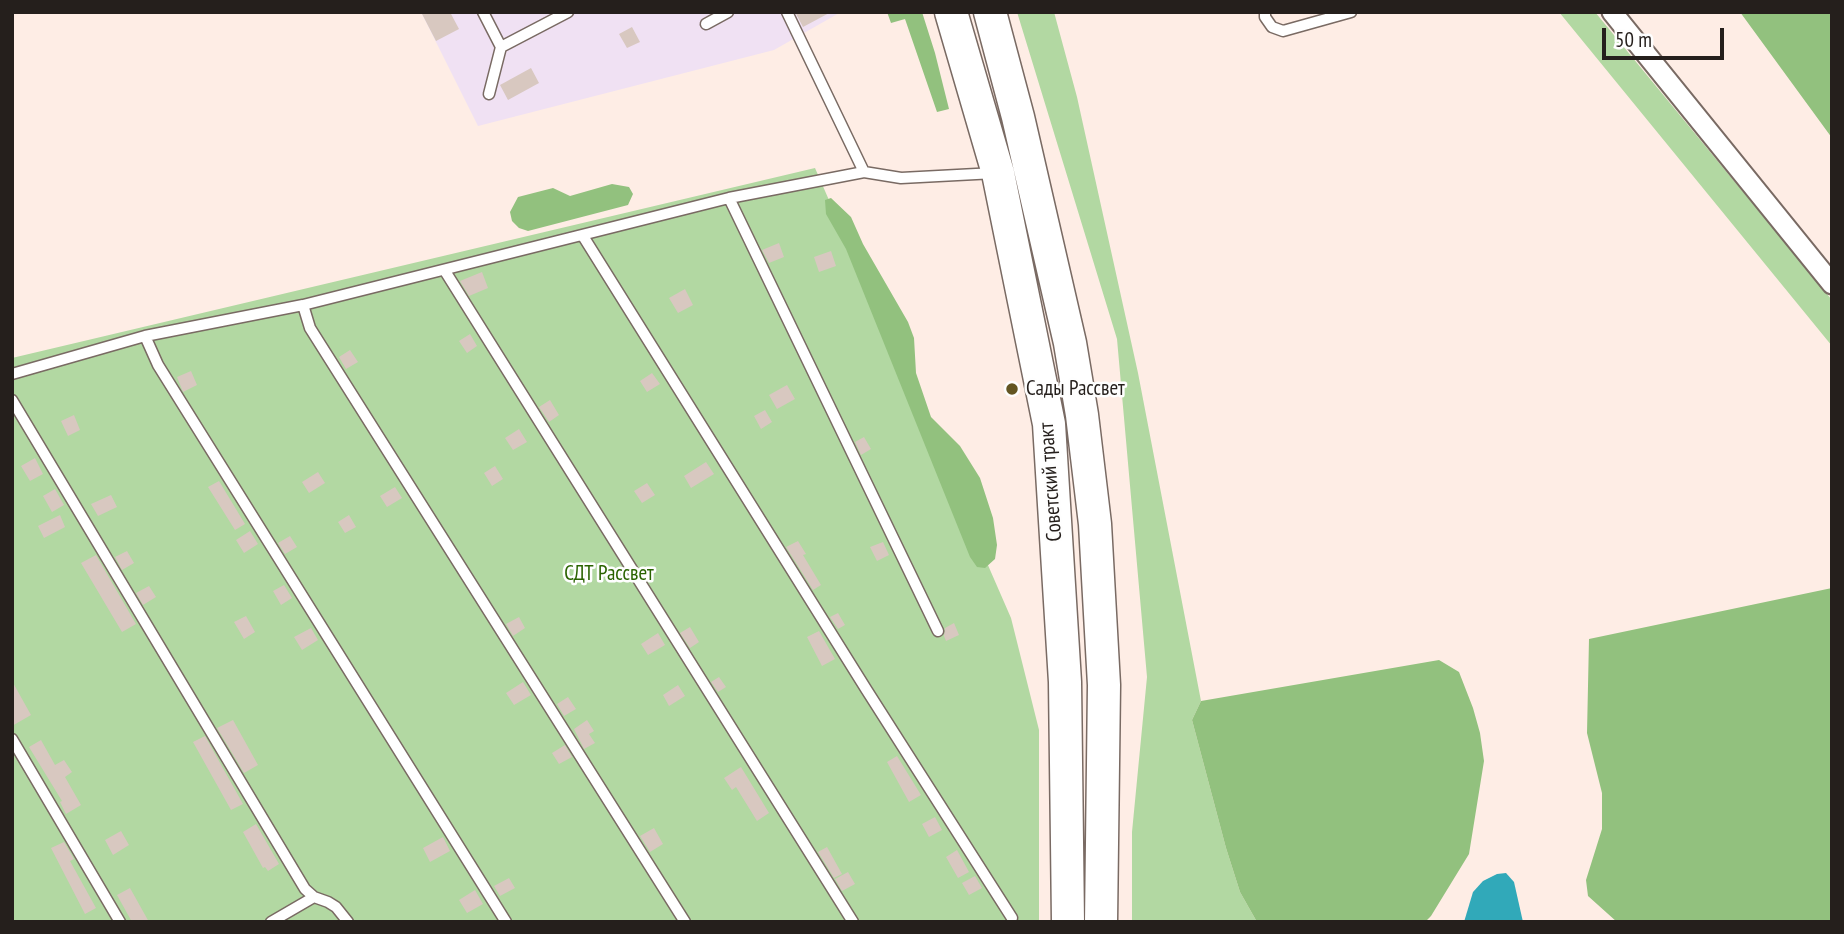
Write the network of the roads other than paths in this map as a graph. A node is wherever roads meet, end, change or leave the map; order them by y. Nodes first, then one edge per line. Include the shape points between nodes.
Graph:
1 (482, 12) edge
2 (568, 12) edge
3 (727, 12) edge
4 (787, 12) edge
5 (951, 12) edge
6 (989, 12) edge
7 (1265, 12) edge
8 (1351, 12) edge
9 (1612, 12) edge
10 (706, 24) dead end
11 (501, 47) junction
12 (489, 94) dead end
13 (864, 172) junction
14 (998, 173) junction
15 (729, 198) junction
16 (583, 236) junction
17 (445, 271) junction
18 (1832, 285) edge
19 (303, 305) junction
20 (145, 336) junction
21 (12, 374) edge
22 (12, 400) edge
23 (938, 631) dead end
24 (12, 739) edge
25 (314, 897) junction
26 (1012, 918) dead end
27 (120, 922) edge
28 (271, 922) edge
29 (348, 922) edge
30 (506, 922) edge
31 (685, 922) edge
32 (853, 922) edge
33 (1068, 922) edge
34 (1101, 922) edge

1 - 11 lane
2 - 11 lane
3 - 10 lane
4 - 13 lane
5 - 14 highway, Советский тракт
6 - 34 highway, Советский тракт via 1021,130 1082,415 1104,685
7 - 8 lane via 1272,27 1283,31
9 - 18 street
11 - 12 lane
13 - 14 lane via 901,178
13 - 15 lane
14 - 33 highway, Советский тракт via 1049,424 1065,682
15 - 16 lane
15 - 23 lane
16 - 17 lane
16 - 26 lane
17 - 19 lane
17 - 32 lane
19 - 20 lane
19 - 31 lane via 310,328
20 - 21 lane
20 - 30 lane via 158,365
22 - 25 lane via 305,889
24 - 27 lane
25 - 28 lane
25 - 29 lane via 328,902

